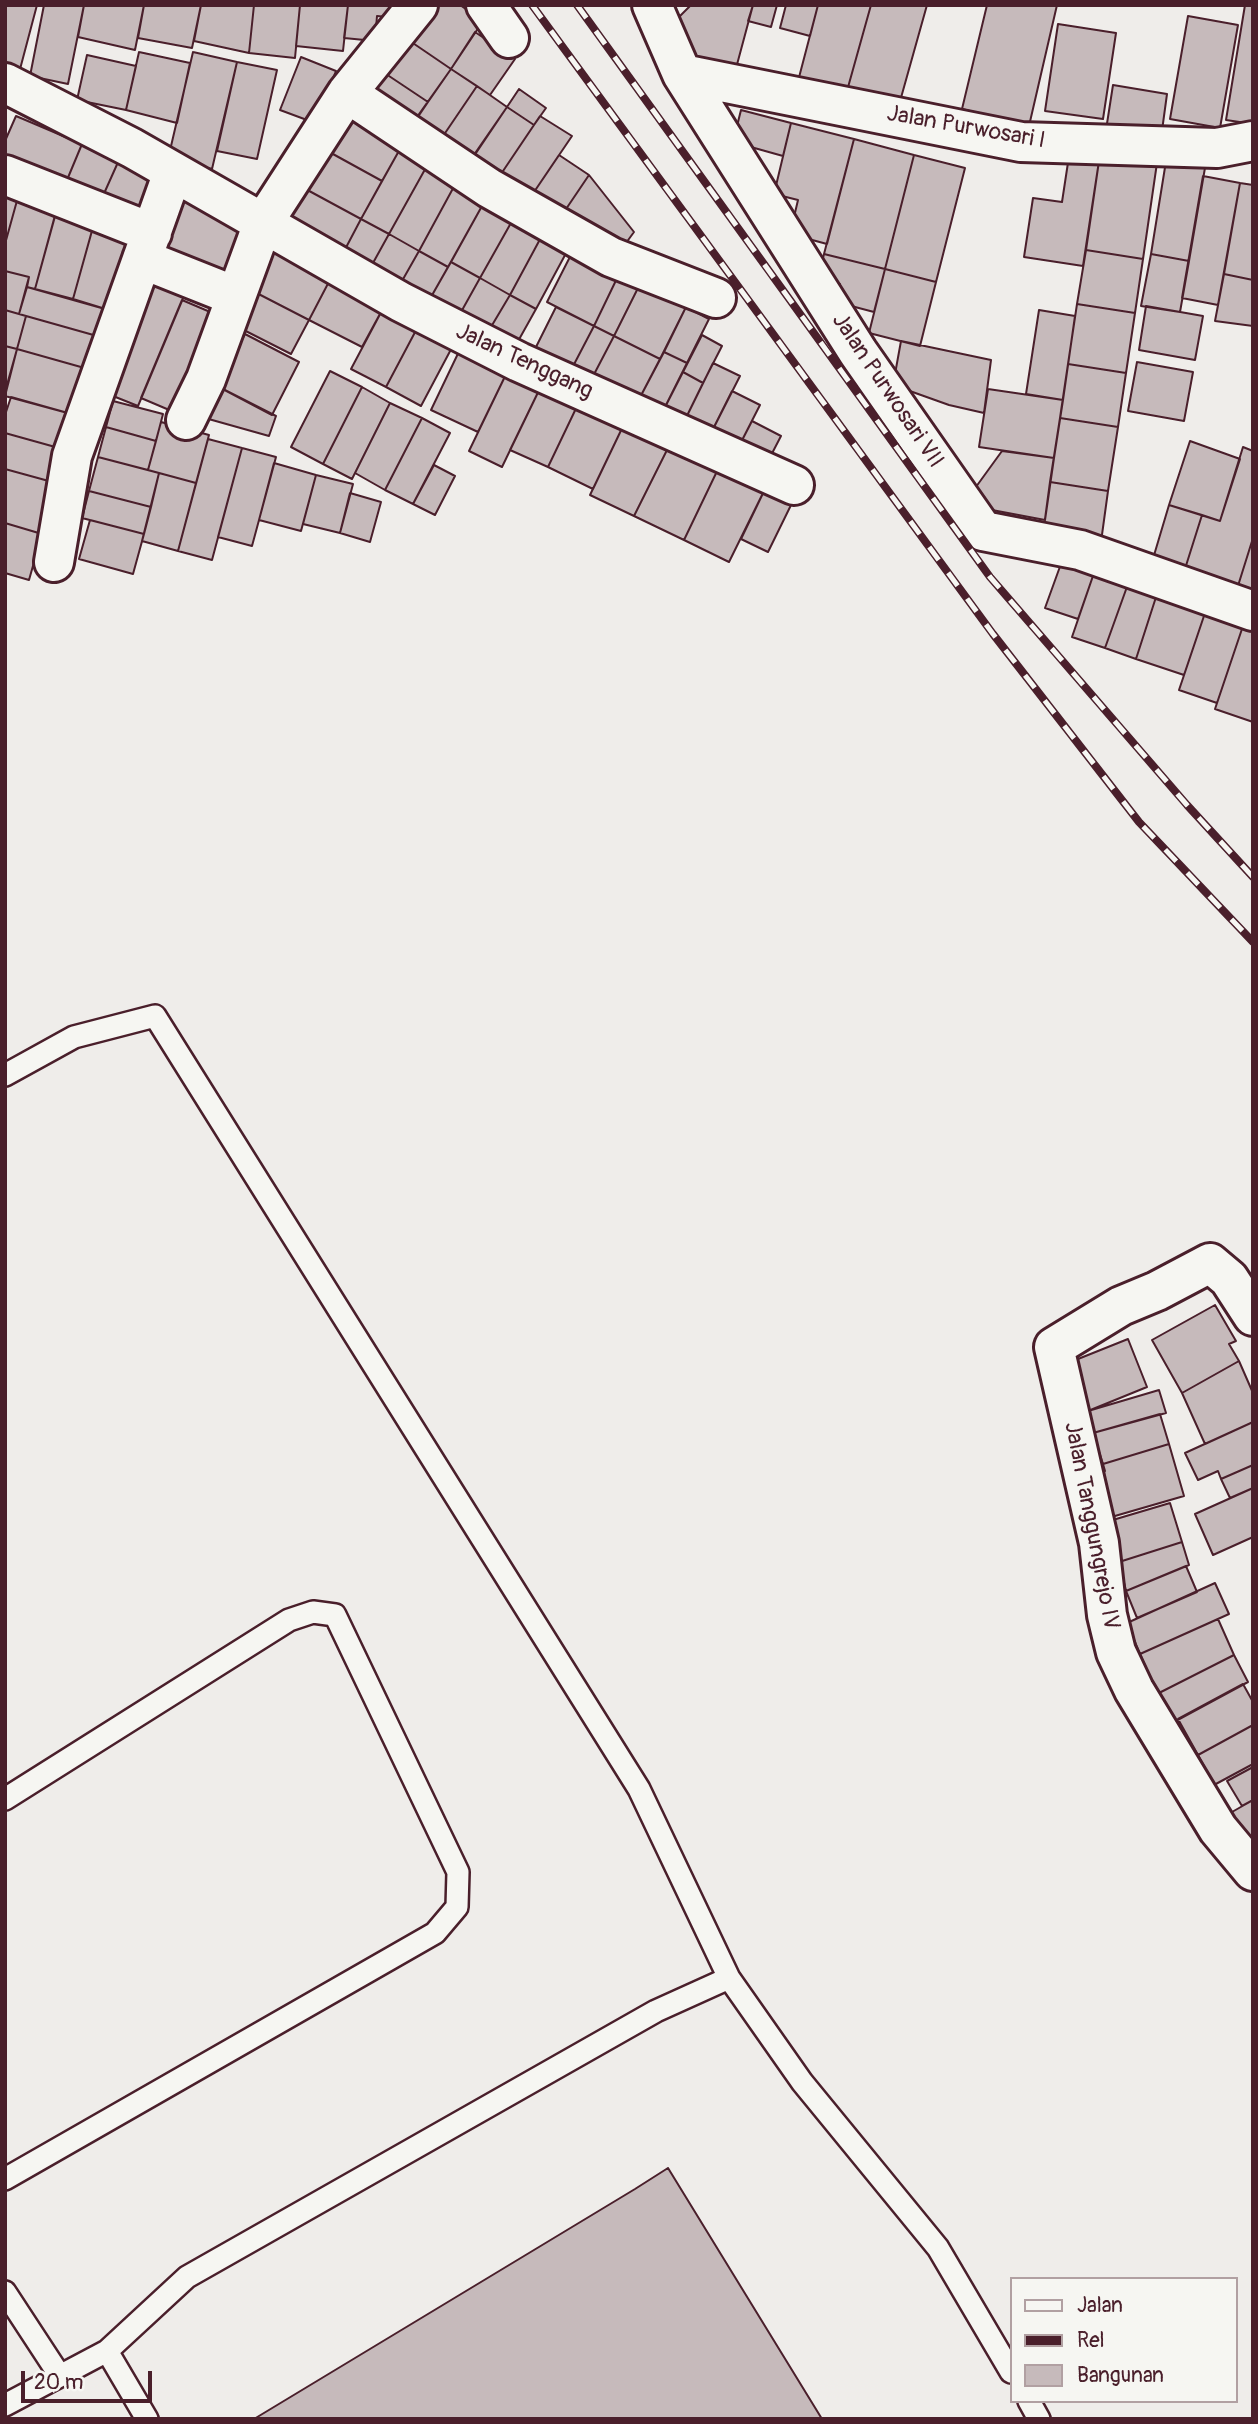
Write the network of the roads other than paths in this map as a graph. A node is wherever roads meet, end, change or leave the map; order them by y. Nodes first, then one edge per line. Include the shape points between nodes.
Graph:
1 (418, 5) edge
2 (486, 5) edge
3 (652, 5) edge
4 (509, 38) dead end
5 (682, 74) junction
6 (7, 89) edge
7 (347, 93) junction
8 (1235, 144) edge
9 (1253, 159) edge
10 (173, 172) junction
11 (5, 175) edge
12 (263, 223) junction
13 (147, 246) junction
14 (235, 296) junction
15 (716, 298) dead end
16 (186, 420) dead end
17 (794, 485) dead end
18 (54, 562) dead end
19 (1253, 611) edge
20 (5, 1075) edge
21 (1253, 1316) edge
22 (5, 1799) edge
23 (1253, 1871) edge
24 (729, 1978) junction
25 (5, 2179) edge
26 (5, 2292) edge
27 (107, 2351) junction
28 (1010, 2370) edge
29 (60, 2376) junction
30 (1030, 2403) edge
31 (5, 2405) edge
32 (147, 2419) edge
33 (1039, 2419) edge

1 - 7 street
2 - 4 street
3 - 5 street, Jalan Purwosari VII
5 - 8 street, Jalan Purwosari I via 1021,142
5 - 19 street, Jalan Purwosari VII via 858,352 983,531 1080,550
6 - 10 street, Jalan Tenggang
7 - 12 street
7 - 15 street via 489,187 611,257
8 - 9 street, Jalan Purwosari I
10 - 12 street, Jalan Tenggang
10 - 13 street
11 - 13 street
12 - 14 street
12 - 17 street, Jalan Tenggang via 401,302 519,362
13 - 14 street
13 - 18 street via 72,456
14 - 16 street via 206,379
20 - 24 lane via 74,1037 155,1016 639,1789
21 - 23 street, Jalan Tanggungrejo IV via 1229,1279 1210,1263 1121,1306 1054,1347 1099,1543 1116,1652 1218,1829
22 - 25 lane via 289,1620 313,1612 335,1615 458,1872 457,1907 435,1933
24 - 27 lane via 656,2011 187,2277
24 - 28 lane via 802,2082 938,2248
26 - 29 lane
27 - 29 lane
27 - 32 lane
29 - 31 lane
30 - 33 lane

